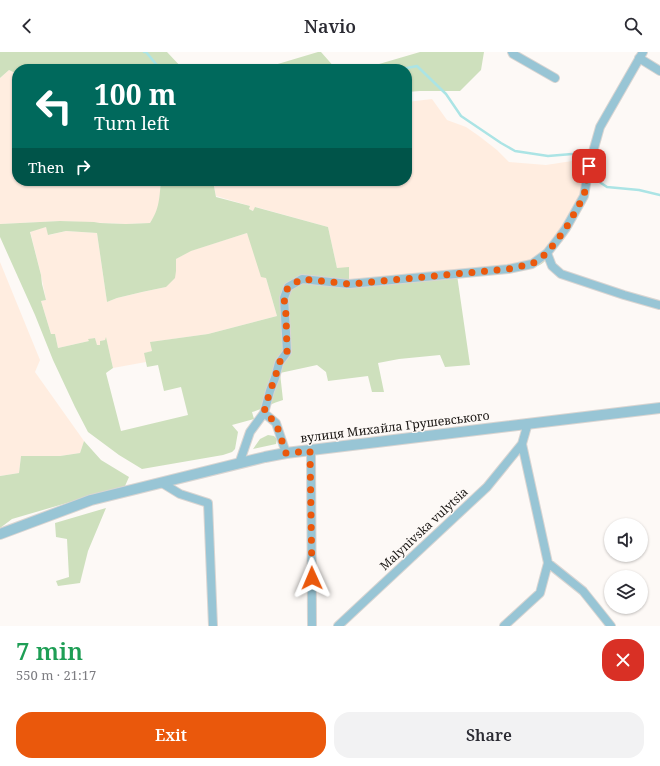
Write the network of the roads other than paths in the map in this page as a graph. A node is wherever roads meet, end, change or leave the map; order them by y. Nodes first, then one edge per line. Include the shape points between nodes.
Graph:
1 (512, 52) edge
2 (641, 55) edge
3 (660, 71) edge
4 (556, 78) dead end
5 (547, 253) junction
6 (659, 305) dead end
7 (660, 408) edge
8 (264, 412) junction
9 (528, 423) junction
10 (522, 444) junction
11 (310, 451) junction
12 (286, 453) junction
13 (240, 464) junction
14 (162, 483) junction
15 (0, 534) edge
16 (548, 563) junction
17 (507, 624) edge
18 (213, 626) edge
19 (312, 626) edge
20 (338, 626) edge
21 (611, 626) edge

1 - 4 street
2 - 3 street
2 - 5 street via 600,127 584,196 566,228
5 - 6 street via 552,266 561,274
5 - 8 street via 532,264 508,269 350,284 302,279 288,287 284,298 287,352 279,363
7 - 9 street, вулиця Михайла Грушевського
8 - 12 street via 276,423
8 - 13 street via 250,432
9 - 10 street
9 - 11 street, вулиця Михайла Грушевського
10 - 16 street
10 - 20 street, Malynivska vulytsia via 486,487
11 - 12 street, вулиця Михайла Грушевського
11 - 19 street
12 - 13 street, вулиця Михайла Грушевського
13 - 14 street, вулиця Михайла Грушевського
14 - 15 street, вулиця Михайла Грушевського via 91,500
14 - 18 street via 180,494 208,503
16 - 17 street via 540,593
16 - 21 street via 583,590

